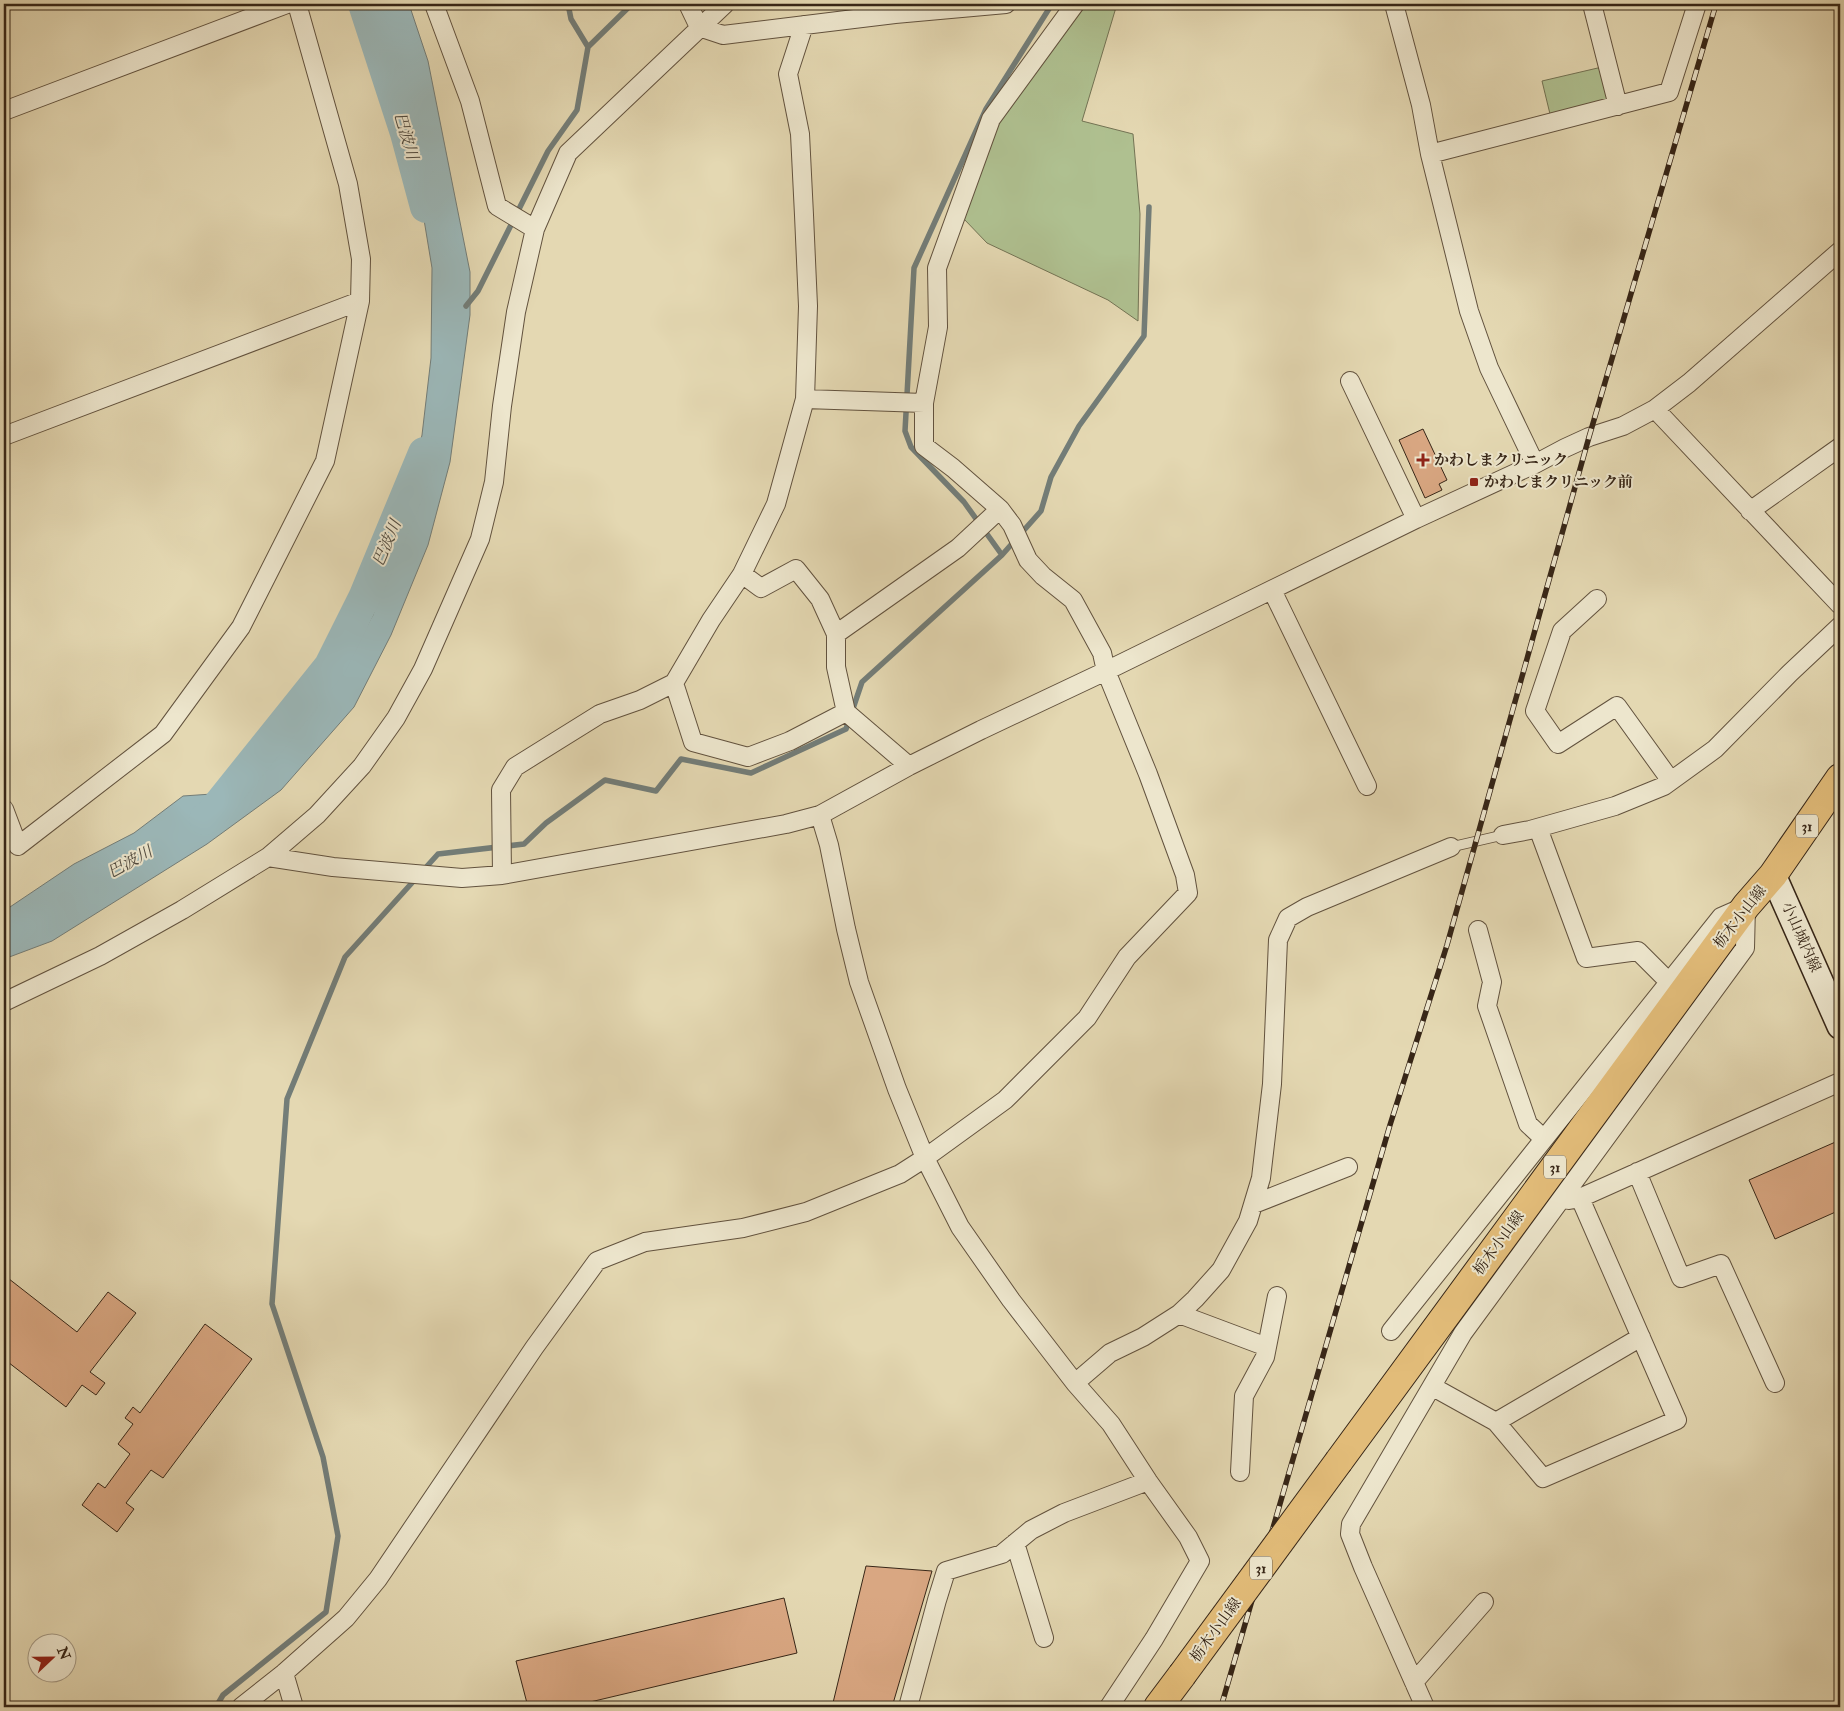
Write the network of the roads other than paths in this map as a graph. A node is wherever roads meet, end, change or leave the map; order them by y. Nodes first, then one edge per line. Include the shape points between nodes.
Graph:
1 (287, 4) edge
2 (297, 4) edge
3 (434, 4) edge
4 (688, 4) edge
5 (725, 4) edge
6 (1006, 4) edge
7 (1075, 4) edge
8 (1394, 4) edge
9 (1592, 4) edge
10 (1696, 4) edge
11 (804, 24) junction
12 (699, 27) junction
13 (1618, 106) junction
14 (4, 111) edge
15 (1430, 154) junction
16 (535, 228) junction
17 (1840, 251) edge
18 (360, 301) junction
19 (1350, 381) dead end
20 (805, 399) junction
21 (924, 403) junction
22 (1655, 409) junction
23 (4, 436) edge
24 (1840, 447) edge
25 (1535, 464) junction
26 (1000, 509) junction
27 (1750, 511) junction
28 (1416, 519) junction
29 (742, 574) junction
30 (1272, 590) junction
31 (1597, 599) dead end
32 (1840, 605) edge
33 (1840, 626) edge
34 (836, 634) junction
35 (1106, 671) junction
36 (674, 683) junction
37 (846, 712) junction
38 (909, 766) junction
39 (1840, 778) edge
40 (1672, 781) junction
41 (1367, 786) dead end
42 (4, 809) edge
43 (820, 815) junction
44 (1538, 828) junction
45 (1503, 835) joint
46 (1451, 847) joint
47 (268, 857) junction
48 (502, 875) junction
49 (1773, 875) junction
50 (1746, 906) junction
51 (1478, 930) dead end
52 (1669, 982) junction
53 (4, 1002) edge
54 (1840, 1026) edge
55 (1840, 1082) edge
56 (1544, 1139) junction
57 (925, 1158) junction
58 (1348, 1167) dead end
59 (1637, 1172) junction
60 (4, 1187) edge
61 (4, 1195) edge
62 (1580, 1198) junction
63 (1559, 1203) junction
64 (1254, 1204) junction
65 (1277, 1296) dead end
66 (1179, 1314) junction
67 (1391, 1331) dead end
68 (1642, 1337) junction
69 (1267, 1347) junction
70 (1075, 1383) junction
71 (1776, 1383) dead end
72 (1432, 1387) junction
73 (1496, 1422) junction
74 (1240, 1472) dead end
75 (1148, 1481) junction
76 (1015, 1542) junction
77 (1484, 1602) dead end
78 (1044, 1638) dead end
79 (284, 1673) junction
80 (1414, 1682) junction
81 (241, 1707) edge
82 (294, 1707) edge
83 (908, 1707) edge
84 (1109, 1707) edge
85 (1158, 1707) edge
86 (1425, 1707) edge

1 - 14 street
2 - 18 street via 348,184 361,259
3 - 16 street via 470,101 496,206
4 - 12 street
5 - 12 street
6 - 11 street
7 - 21 street via 991,119 937,268 938,327
8 - 15 street via 1421,105
9 - 13 street
10 - 13 street via 1669,92
11 - 12 street via 723,35
11 - 20 street via 788,74 800,134 808,306
12 - 16 street via 568,153
13 - 15 street
15 - 25 street via 1469,312 1489,368
16 - 47 street via 516,312 494,482 480,539 423,669 390,726 356,773 317,815
17 - 22 street
18 - 23 street
18 - 42 street via 325,461 241,627 163,734 18,846
19 - 28 street
20 - 21 street
20 - 29 street via 776,504
21 - 26 street via 924,446
22 - 25 street
22 - 27 street
24 - 27 street
25 - 28 street
26 - 34 street via 958,548
26 - 35 street via 1012,525 1028,560 1073,600 1102,653
27 - 32 street
28 - 30 street
29 - 34 street via 761,588 796,569 820,599
29 - 36 street
30 - 35 street
30 - 41 street
31 - 40 street via 1562,630 1535,711 1558,744 1617,706
33 - 40 street via 1715,749
34 - 37 street via 836,667
35 - 38 street
35 - 57 street via 1148,774 1188,893 1127,958 1087,1018 1005,1100
36 - 37 street via 693,742 748,757 790,741
36 - 48 street via 640,700 600,714 515,767 501,790
37 - 38 street
38 - 43 street
39 - 49 main road, 栃木小山線 / 31
40 - 44 street via 1615,806
43 - 48 street via 786,824
43 - 57 street via 830,845 859,982
44 - 45 street
44 - 52 street via 1586,958 1638,951
45 - 46 lane
46 - 64 street via 1288,918 1278,940 1272,1084 1261,1178
47 - 48 street via 333,867 462,878
47 - 53 street via 100,956
49 - 50 main road, 栃木小山線 / 31
49 - 54 main road, 小山城内線
50 - 52 street via 1721,917
50 - 63 street via 1746,948
50 - 85 main road, 栃木小山線 / 31, bridge
51 - 56 street via 1492,982 1486,1006 1528,1124
52 - 56 street
55 - 59 street
56 - 67 street
57 - 70 street via 960,1227
57 - 79 street via 900,1174 806,1212 743,1228 645,1242 597,1261 534,1348 378,1579 346,1618
58 - 64 street
59 - 62 street
59 - 71 street via 1681,1278 1721,1264
60 - 61 lane
62 - 63 street
62 - 68 street
63 - 72 street via 1463,1333
64 - 66 street via 1221,1270
65 - 69 street
66 - 69 street
66 - 70 street via 1110,1353
68 - 73 street
68 - 73 street via 1677,1420 1543,1478
69 - 74 street via 1244,1396
70 - 75 street via 1111,1424
72 - 73 street
72 - 80 street via 1351,1524 1350,1534
75 - 76 street via 1064,1514
75 - 84 street via 1188,1537 1200,1560
76 - 78 street
76 - 83 street via 1002,1554 946,1571
77 - 80 street
79 - 81 street
79 - 82 street
80 - 86 street

